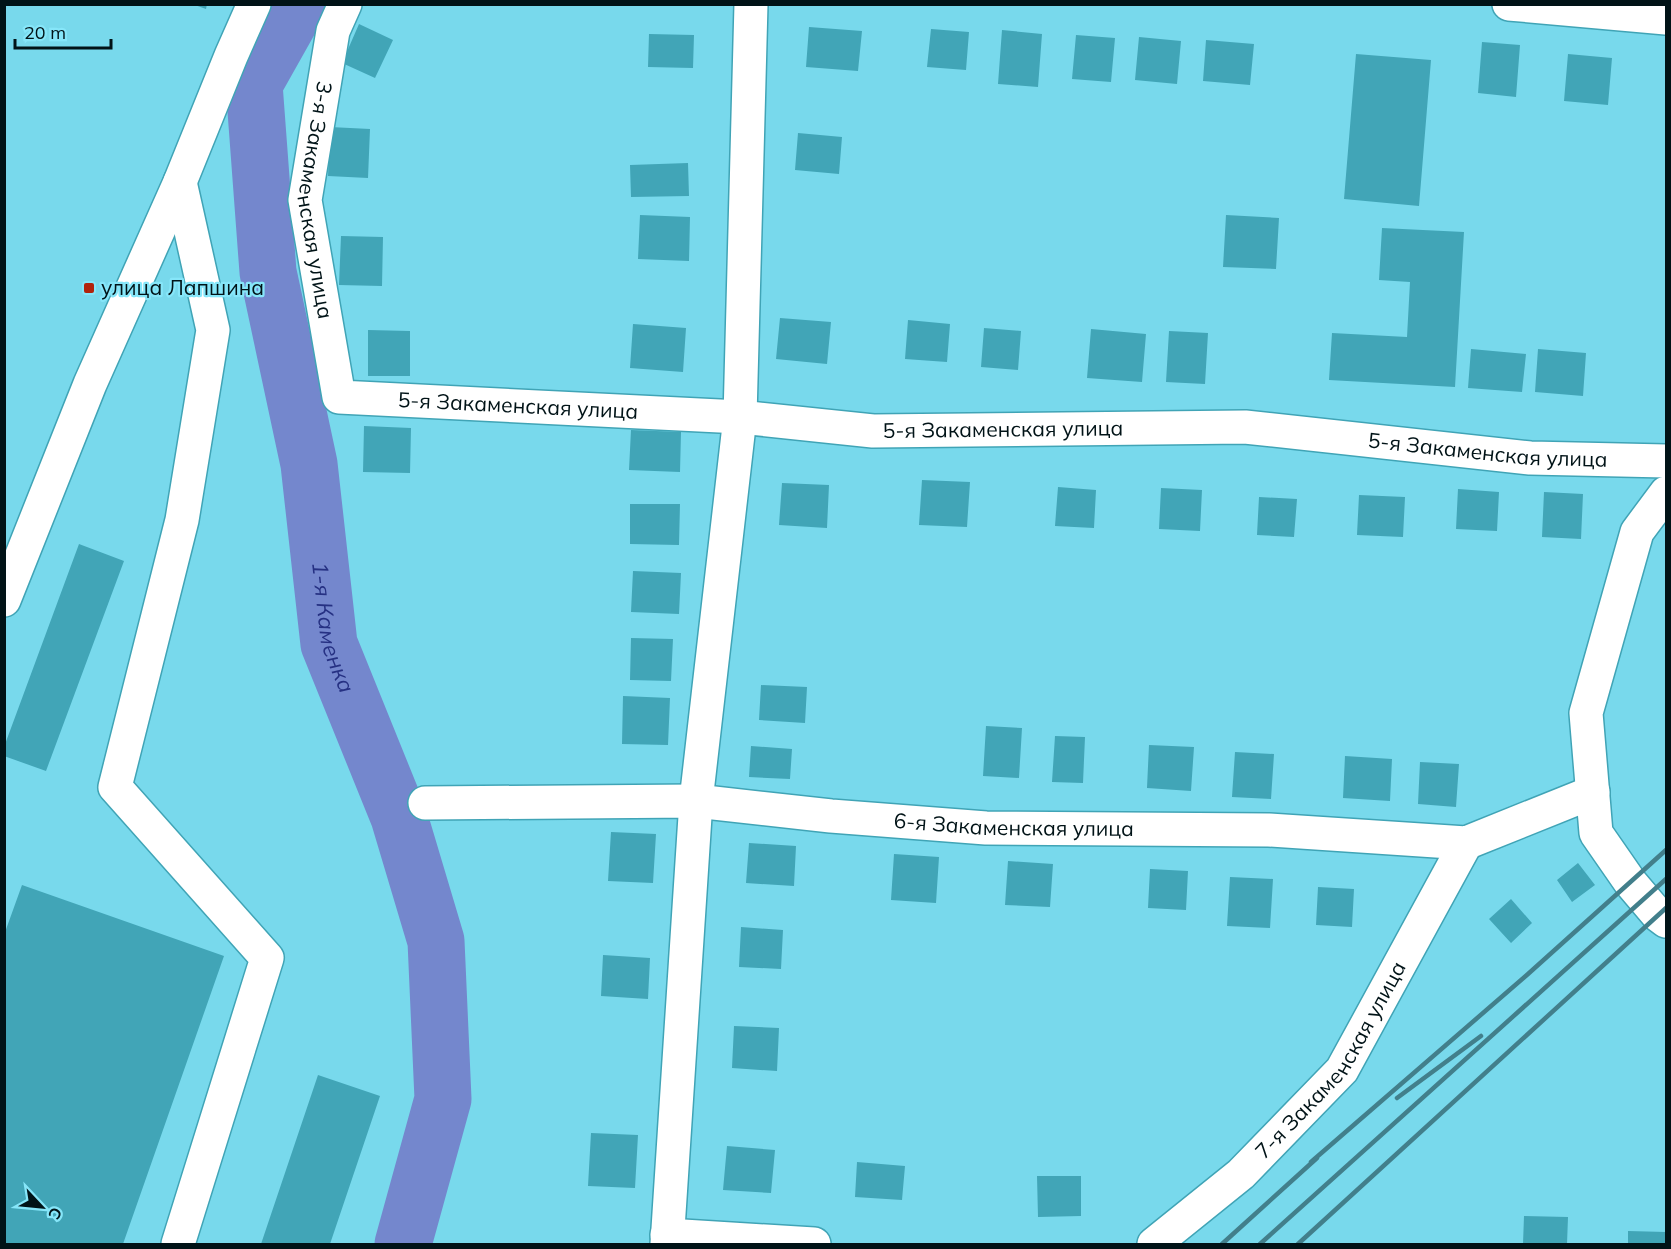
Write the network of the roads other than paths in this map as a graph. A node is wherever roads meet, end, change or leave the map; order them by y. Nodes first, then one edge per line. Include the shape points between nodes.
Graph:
1 (254, 4) edge
2 (345, 4) edge
3 (751, 4) edge
4 (1509, 4) edge
5 (1666, 18) edge
6 (180, 182) junction
7 (339, 397) joint
8 (740, 417) junction
9 (1666, 461) edge
10 (1666, 493) edge
11 (4, 600) edge
12 (1593, 792) junction
13 (696, 801) junction
14 (425, 803) dead end
15 (1467, 843) junction
16 (1666, 921) edge
17 (667, 1240) edge
18 (178, 1245) edge
19 (814, 1245) edge
20 (1154, 1245) edge

1 - 6 street
2 - 7 street, 3-я Закаменская улица via 333,31 305,200
3 - 8 street
4 - 5 street
6 - 11 street via 90,384
6 - 18 street via 213,330 182,520 115,787 267,957
7 - 8 street, 5-я Закаменская улица
8 - 9 street, 5-я Закаменская улица via 873,431 1245,427 1530,459
8 - 13 street
10 - 12 street via 1636,532 1586,712
12 - 15 street, 6-я Закаменская улица
12 - 16 street via 1596,833 1630,882
13 - 14 street, 6-я Закаменская улица
13 - 15 street, 6-я Закаменская улица via 986,828 1269,830
13 - 17 street
15 - 20 street, 7-я Закаменская улица via 1342,1070 1241,1174
17 - 19 street

